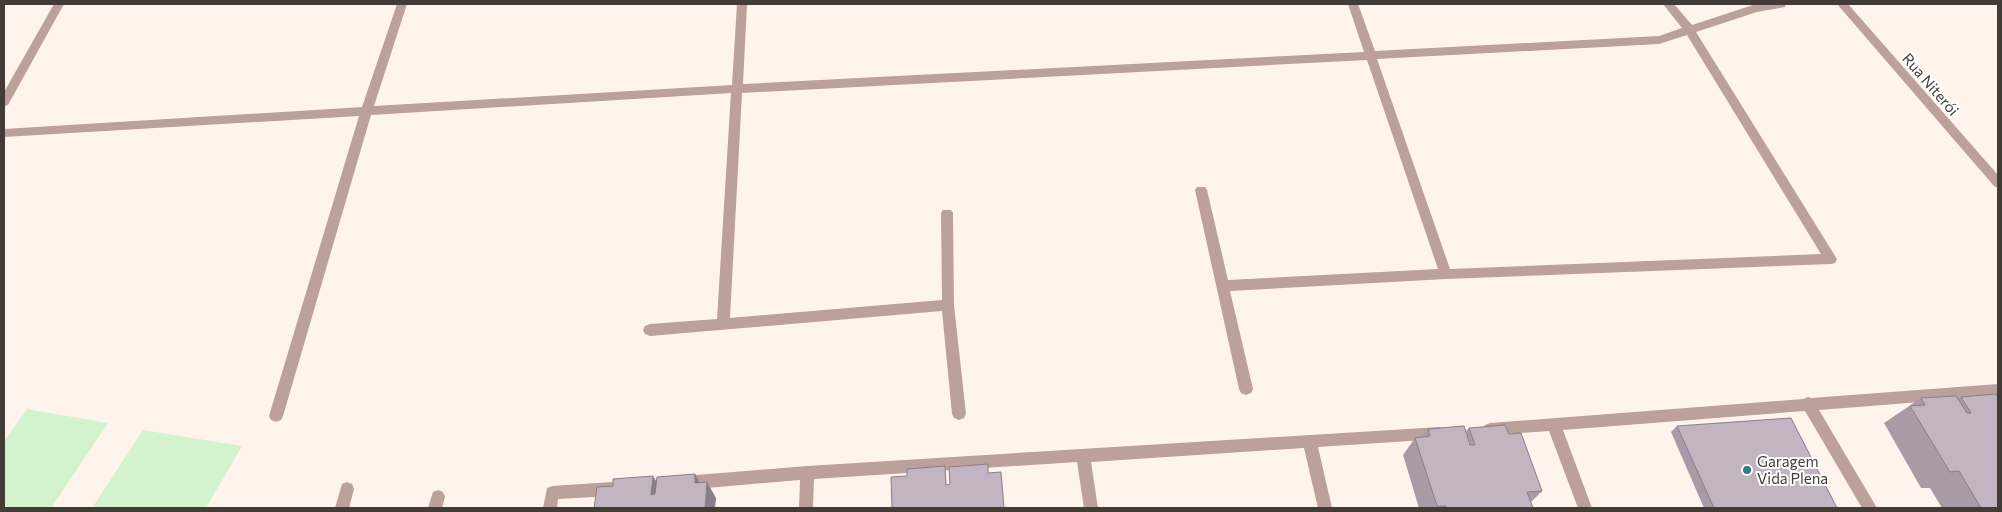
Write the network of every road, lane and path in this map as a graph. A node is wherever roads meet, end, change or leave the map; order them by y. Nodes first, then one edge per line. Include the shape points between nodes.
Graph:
1 (59, 4) edge
2 (402, 4) edge
3 (742, 4) edge
4 (1353, 4) edge
5 (1668, 4) edge
6 (1781, 4) edge
7 (1842, 4) edge
8 (1689, 29) junction
9 (1369, 54) junction
10 (736, 89) junction
11 (4, 102) edge
12 (366, 113) junction
13 (4, 134) edge
14 (1998, 183) edge
15 (1201, 190) dead end
16 (947, 213) dead end
17 (1446, 274) junction
18 (1223, 286) junction
19 (948, 305) junction
20 (723, 322) junction
21 (650, 330) dead end
22 (1246, 389) dead end
23 (1998, 390) edge
24 (1808, 403) junction
25 (958, 414) dead end
26 (276, 416) dead end
27 (1554, 425) junction
28 (1476, 430) edge
29 (1456, 432) edge
30 (1310, 442) junction
31 (1083, 456) junction
32 (807, 473) junction
33 (670, 484) edge
34 (631, 487) edge
35 (347, 489) dead end
36 (342, 508) edge
37 (550, 508) edge
38 (806, 508) edge
39 (1091, 508) edge
40 (1325, 508) edge
41 (1585, 508) edge
42 (1870, 508) edge

1 - 11 street
2 - 12 street
3 - 10 street
4 - 9 street
5 - 8 street
6 - 8 street via 1756,8
7 - 14 street, Rua Niterói
8 - 9 street via 1659,40
8 - 17 street via 1831,259
9 - 10 street
9 - 17 street
10 - 12 street
10 - 20 street
12 - 13 street
12 - 26 street
15 - 18 street
16 - 19 street
17 - 18 street
18 - 22 street
19 - 20 street
19 - 25 street
20 - 21 street
23 - 24 street
24 - 27 street
24 - 42 street
27 - 28 street
27 - 41 street
29 - 30 street
30 - 31 street
30 - 40 street
31 - 32 street
31 - 39 street
32 - 33 street
32 - 38 street
34 - 37 street via 552,493
35 - 36 street

